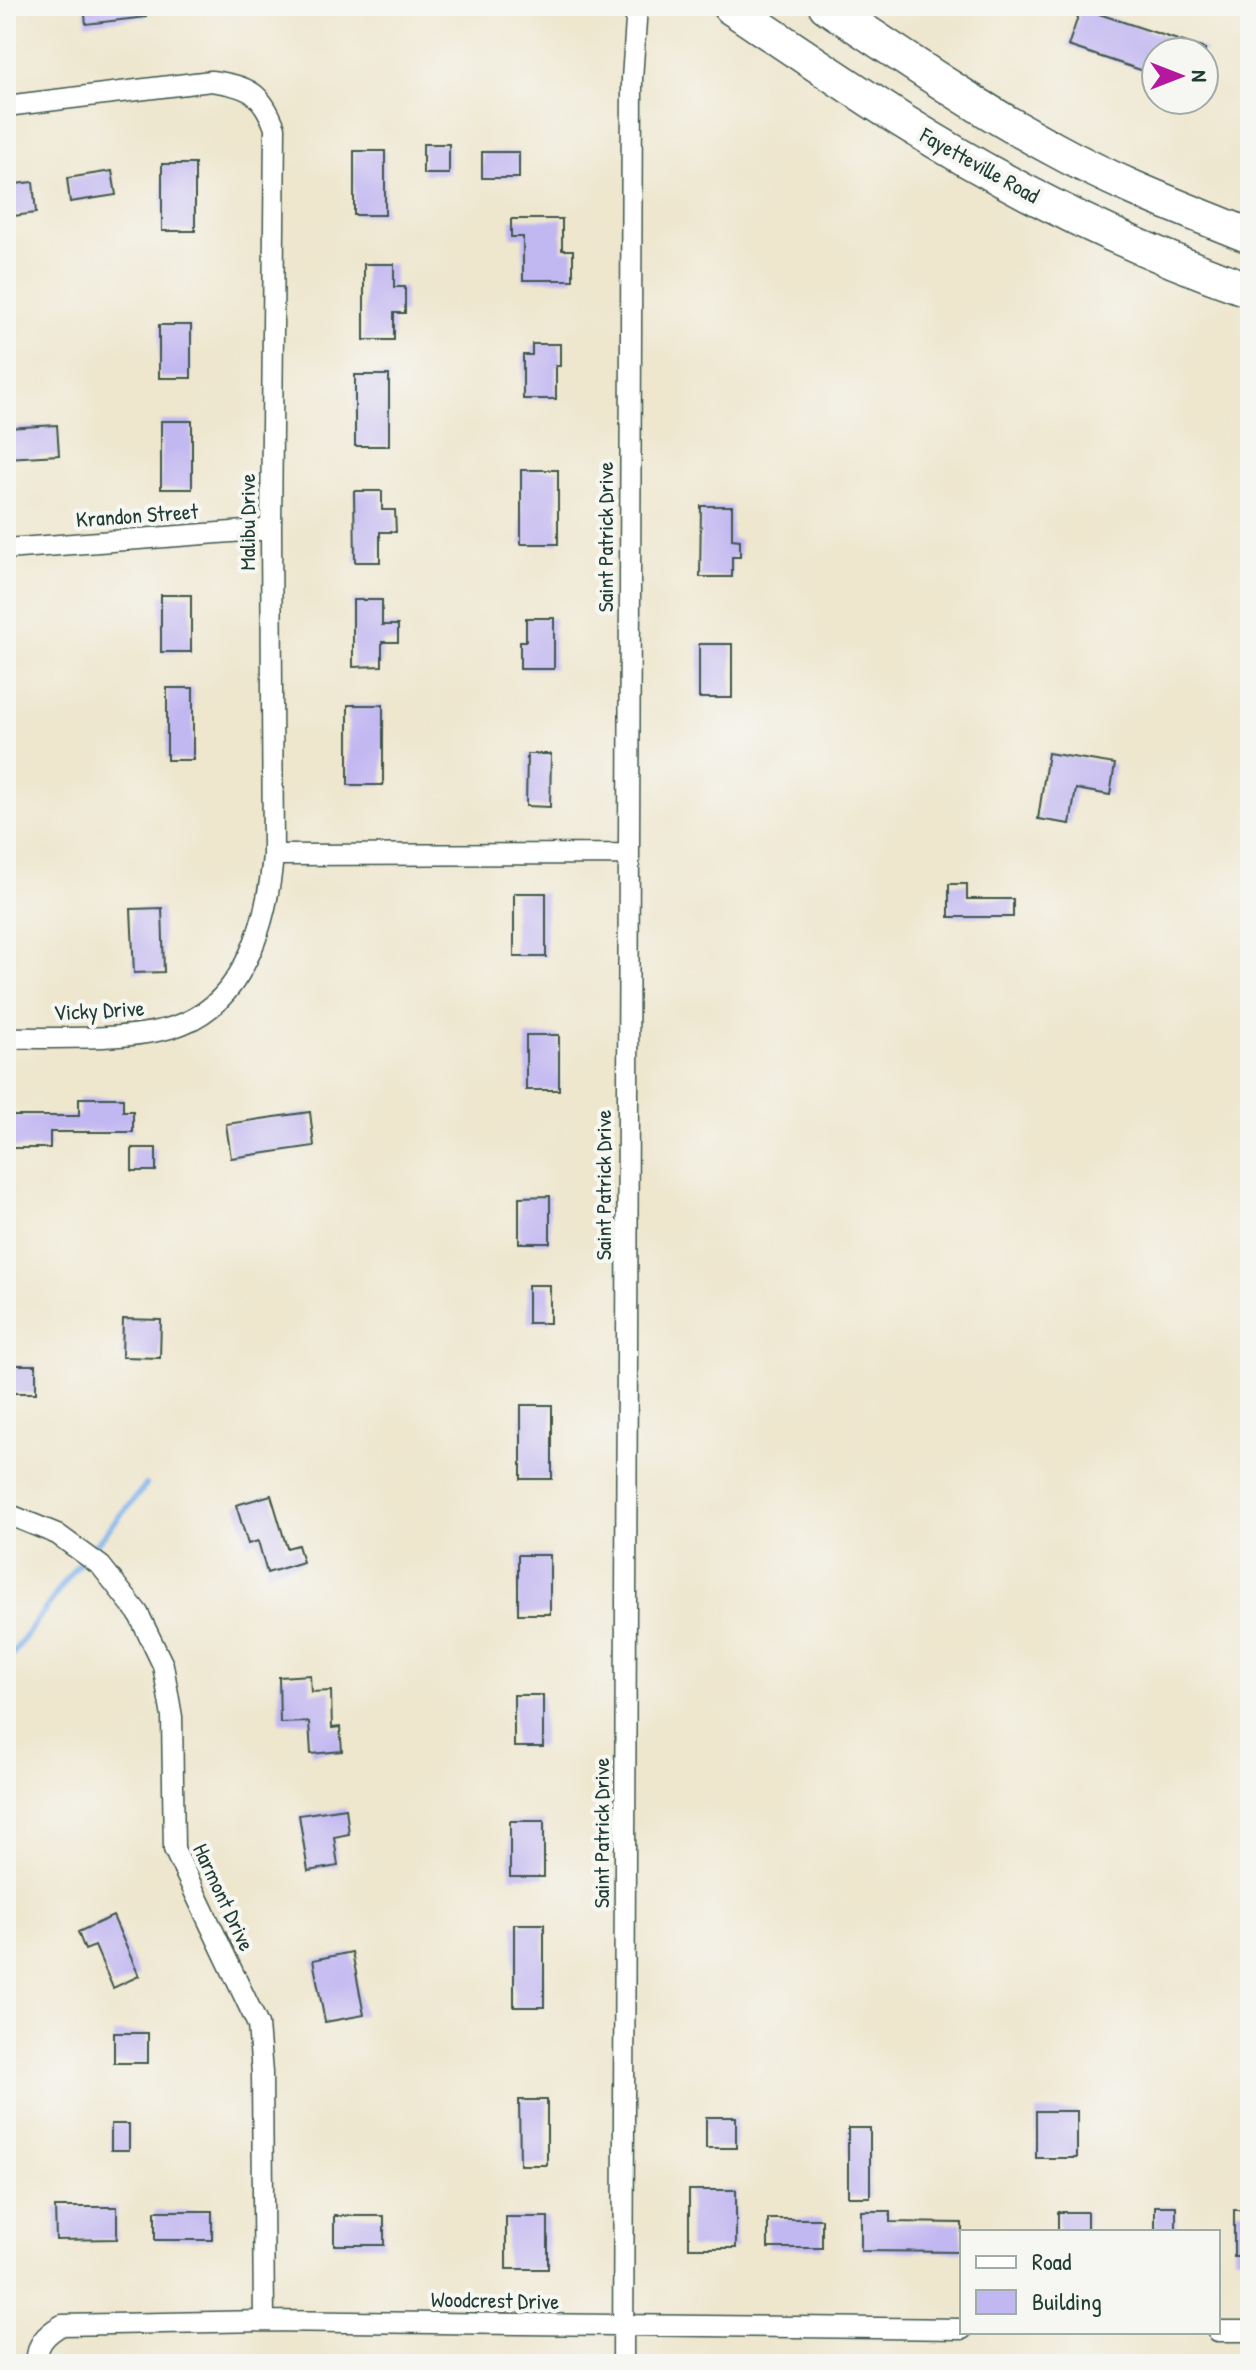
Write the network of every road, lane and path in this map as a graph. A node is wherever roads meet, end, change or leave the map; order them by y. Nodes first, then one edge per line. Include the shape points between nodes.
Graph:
1 (637, 6) edge
2 (729, 6) edge
3 (826, 6) edge
4 (6, 106) edge
5 (1250, 236) edge
6 (1250, 290) edge
7 (271, 529) junction
8 (6, 549) edge
9 (628, 854) junction
10 (273, 855) junction
11 (6, 1038) edge
12 (6, 1516) edge
13 (264, 2321) junction
14 (624, 2326) junction
15 (960, 2329) edge
16 (1220, 2331) edge
17 (1250, 2331) edge
18 (36, 2356) edge
19 (623, 2364) edge

1 - 9 street, Saint Patrick Drive via 632,79
2 - 6 highway, Fayetteville Road via 902,121 1032,196
3 - 5 highway via 1056,151 1128,187
4 - 7 street, Malibu Drive via 211,81 251,91 268,109 275,128
7 - 8 street, Krandon Street
7 - 10 street, Malibu Drive
9 - 10 street
9 - 14 street, Saint Patrick Drive
10 - 11 street, Vicky Drive via 271,889 257,937 232,983 200,1015 140,1034
12 - 13 street, Harmont Drive via 57,1534 101,1566 138,1613 163,1665 172,1717 174,1849 258,2025
13 - 14 street, Woodcrest Drive
13 - 18 street, Woodcrest Drive via 62,2325 48,2333
14 - 15 street, Woodcrest Drive
14 - 19 street, Saint Patrick Drive
16 - 17 street

